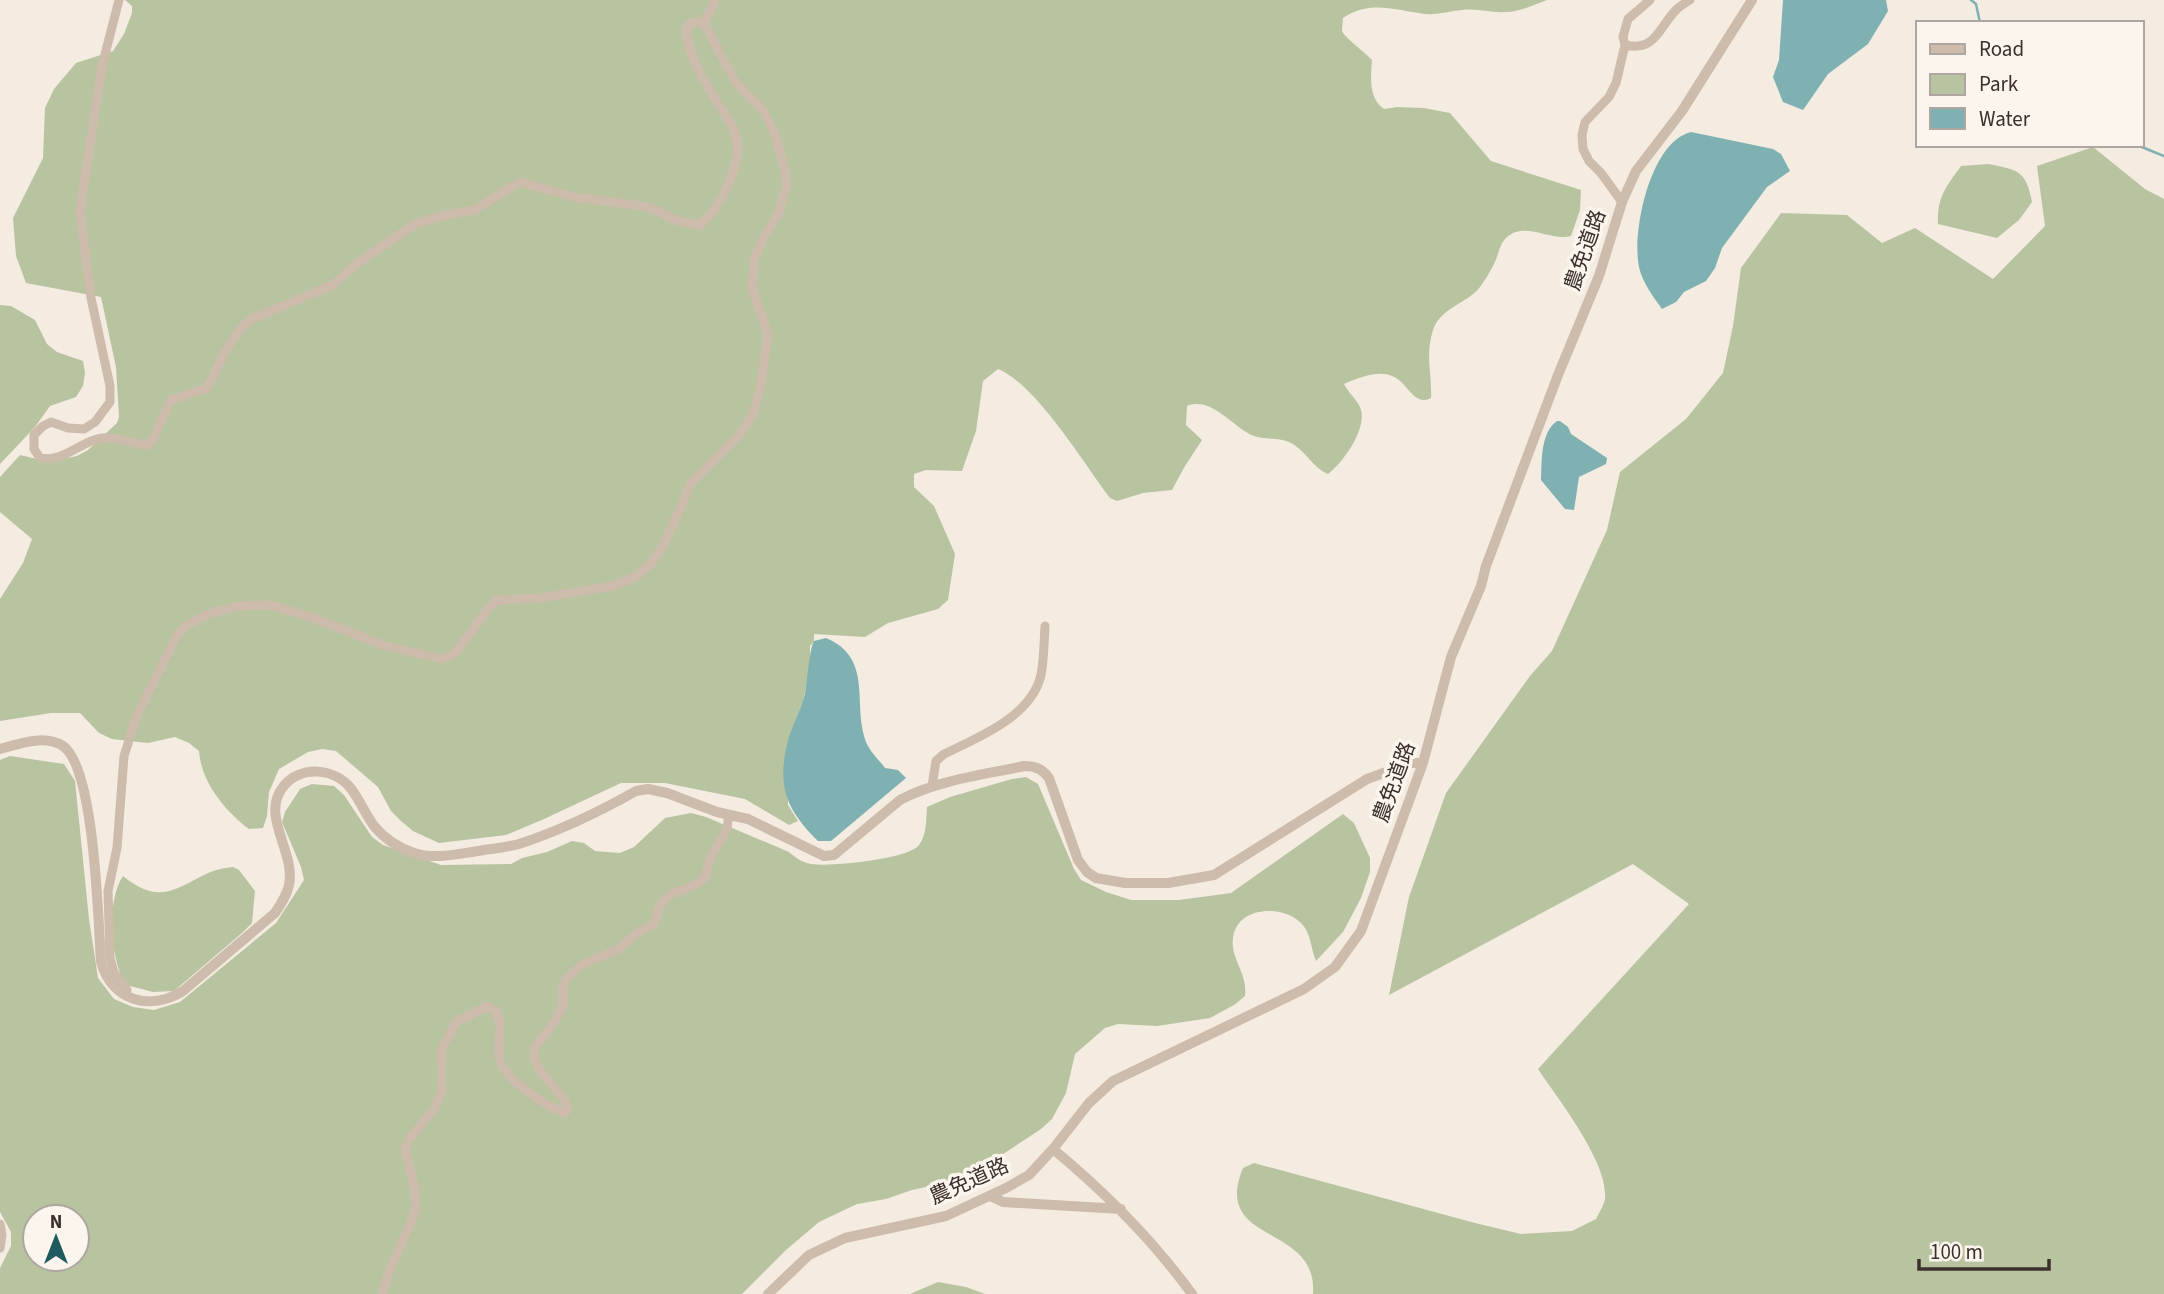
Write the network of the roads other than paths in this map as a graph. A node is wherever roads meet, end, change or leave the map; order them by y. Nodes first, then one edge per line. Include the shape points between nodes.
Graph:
1 (119, 0) edge
2 (715, 0) edge
3 (1650, 0) edge
4 (1690, 0) edge
5 (1752, 0) edge
6 (704, 23) junction
7 (1625, 45) junction
8 (1622, 202) junction
9 (1045, 626) dead end
10 (0, 749) edge
11 (1423, 763) junction
12 (932, 786) junction
13 (731, 816) junction
14 (126, 996) junction
15 (1053, 1149) junction
16 (990, 1196) junction
17 (1121, 1209) junction
18 (0, 1224) edge
19 (0, 1248) edge
20 (383, 1294) edge
21 (768, 1294) edge
22 (1192, 1294) edge

1 - 6 street via 102,66 80,212 110,402 84,429 51,422 43,426 34,435 34,449 40,458 57,458 103,438 146,445 170,400 206,388 227,347 251,319 333,285 415,224 474,210 520,182 574,197 649,207 678,221 700,225 724,193 736,165 737,142 729,118 688,50 686,30 691,22
2 - 6 street
3 - 7 street via 1628,19
4 - 7 street via 1675,11 1657,38 1635,48
5 - 8 street, 農免道路 via 1682,111 1636,171
6 - 14 street via 736,83 763,110 774,132 787,185 779,212 754,259 752,288 768,334 753,414 741,433 692,482 650,565 613,586 497,600 451,656 441,659 383,645 270,605 238,606 184,627 137,715 124,756 117,848 108,891 110,958
7 - 8 street via 1616,83 1585,122 1582,135 1589,162
8 - 11 street, 農免道路 via 1599,276 1451,657
9 - 12 street via 1041,676 1034,693 998,727 936,761
10 - 14 street via 48,741 72,754 87,800 101,962 104,974
11 - 12 street via 1367,779 1214,875 1168,883 1125,883 1087,872 1078,860 1049,778 1034,766
11 - 15 street, 農免道路 via 1361,931 1335,967 1304,989 1113,1081
12 - 13 street via 900,800 834,855 824,856 761,824
13 - 14 street via 648,789 516,845 429,856 396,846 375,827 350,787 334,775 299,774 274,803 290,869 284,900 275,913 170,999 157,1003
13 - 20 street via 701,881 666,897 654,924 627,944 583,964 566,979 563,1006 535,1047 534,1057 565,1101 565,1113 526,1092 502,1063 496,1011 488,1006 456,1022 440,1049 442,1091 405,1149 416,1210
15 - 16 street, 農免道路 via 1028,1175
15 - 17 street
16 - 17 street via 1003,1202
16 - 21 street, 農免道路 via 946,1216 845,1238 809,1255
17 - 22 street
18 - 19 street

